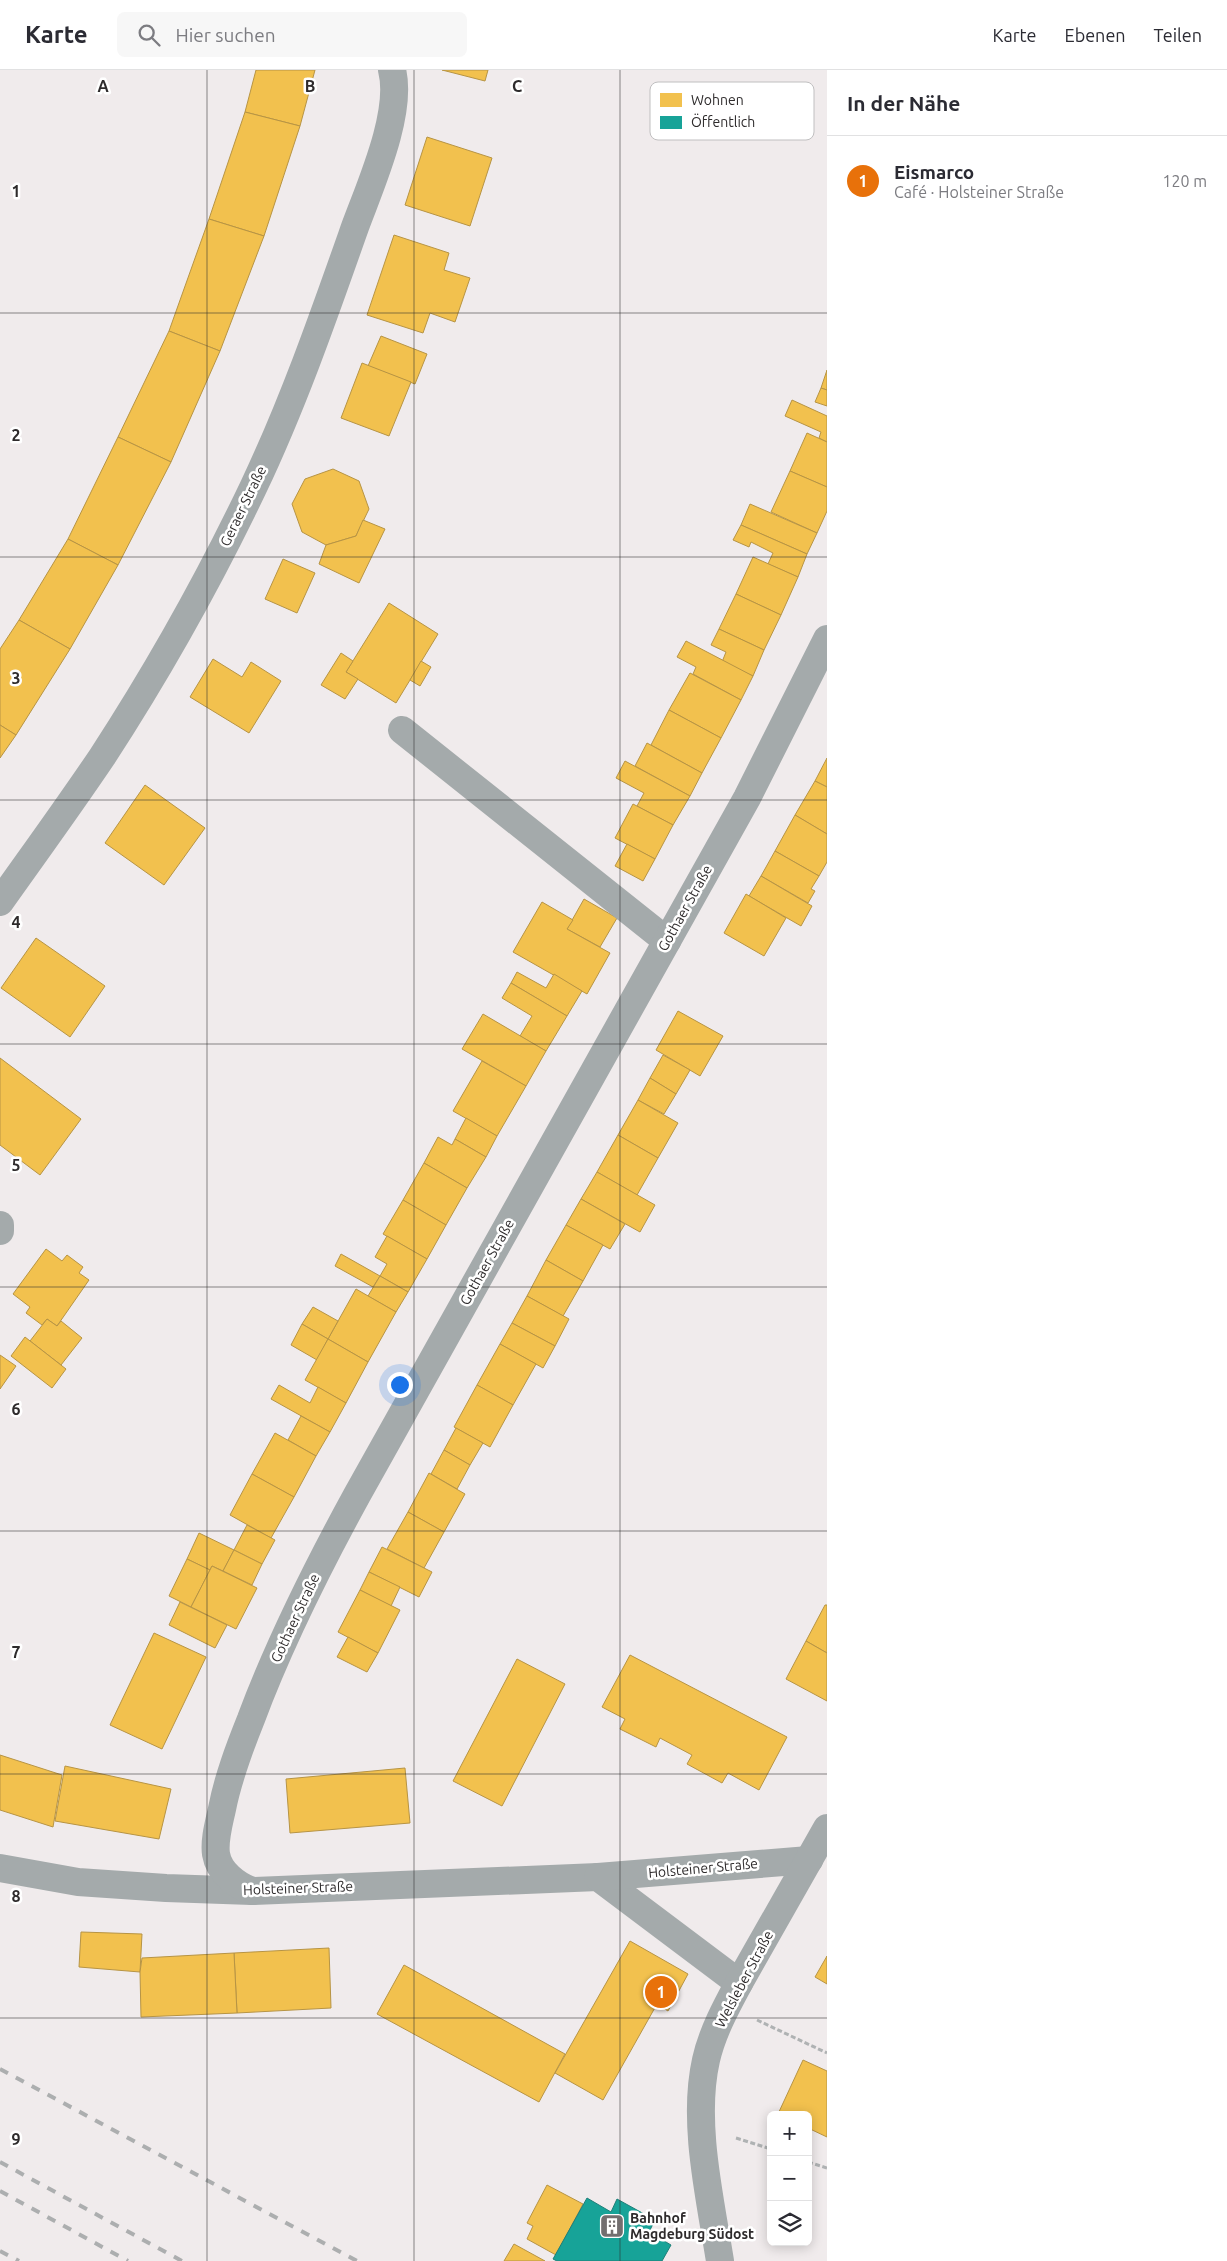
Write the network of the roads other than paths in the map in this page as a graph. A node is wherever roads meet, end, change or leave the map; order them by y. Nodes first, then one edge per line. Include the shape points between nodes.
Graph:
1 (392, 70) edge
2 (827, 639) edge
3 (402, 730) dead end
4 (0, 902) edge
5 (667, 941) junction
6 (0, 1225) edge
7 (0, 1231) edge
8 (827, 1828) edge
9 (809, 1860) junction
10 (0, 1868) edge
11 (598, 1877) junction
12 (252, 1891) junction
13 (739, 1983) junction
14 (720, 2261) edge

1 - 4 street, Geraer Straße via 393,106 381,154 301,375 254,487 197,594 102,757
2 - 5 street, Gothaer Straße via 756,782
3 - 5 street
5 - 12 street, Gothaer Straße via 357,1495 281,1645 231,1771 216,1848 219,1863 234,1882
6 - 7 street
8 - 9 street, Welsleber Straße
9 - 11 street, Holsteiner Straße
9 - 13 street, Welsleber Straße
10 - 12 street, Holsteiner Straße via 78,1882
11 - 12 street, Holsteiner Straße
11 - 13 street
13 - 14 street, Welsleber Straße via 707,2057 701,2098 701,2126

